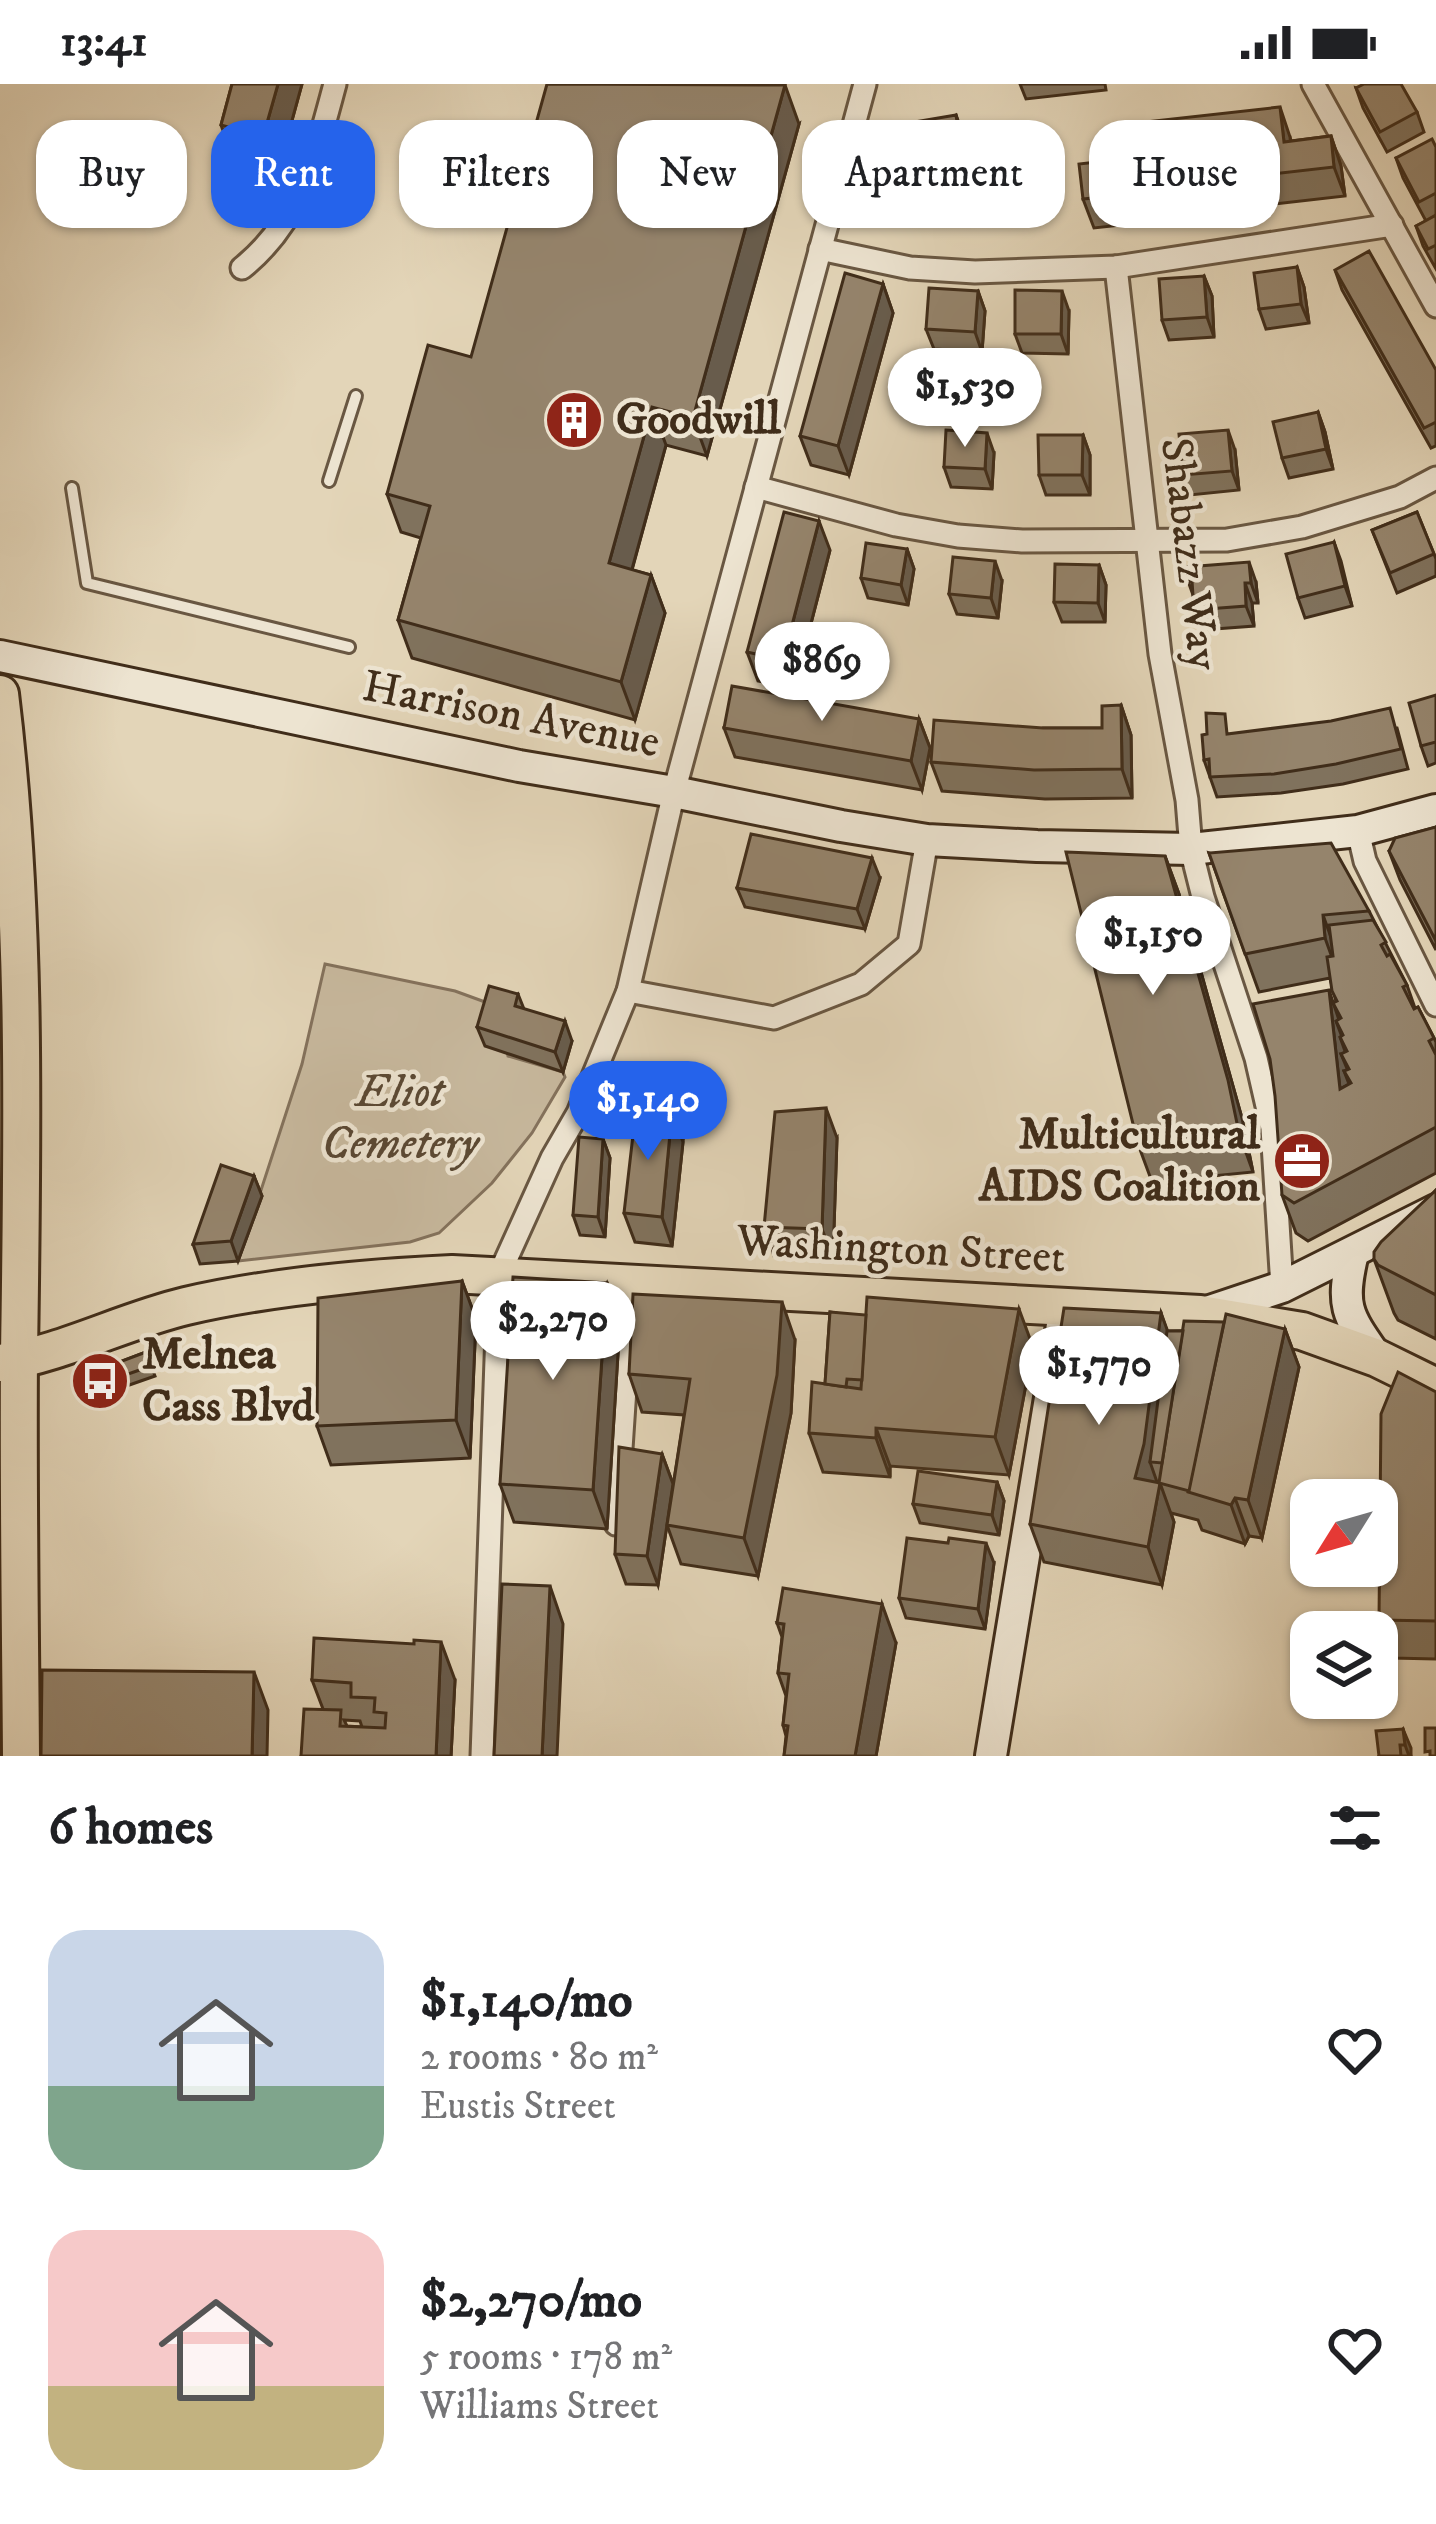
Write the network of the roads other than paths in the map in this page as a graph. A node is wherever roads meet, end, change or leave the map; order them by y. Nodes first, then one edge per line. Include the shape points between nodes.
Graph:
1 (335, 84) edge
2 (865, 84) edge
3 (1313, 84) edge
4 (1392, 225) junction
5 (820, 249) junction
6 (1116, 267) junction
7 (242, 268) dead end
8 (1436, 307) edge
9 (356, 396) dead end
10 (1436, 478) edge
11 (329, 481) dead end
12 (756, 487) junction
13 (72, 488) dead end
14 (1148, 540) junction
15 (349, 647) dead end
16 (0, 656) edge
17 (0, 694) edge
18 (674, 792) junction
19 (1436, 810) edge
20 (1358, 831) junction
21 (927, 840) junction
22 (1190, 849) junction
23 (628, 991) junction
24 (1436, 1005) edge
25 (1436, 1210) edge
26 (1353, 1253) junction
27 (499, 1275) junction
28 (632, 1283) junction
29 (1282, 1287) junction
30 (1065, 1307) junction
31 (1200, 1314) junction
32 (1377, 1358) junction
33 (10, 1362) edge
34 (1436, 1388) edge
35 (616, 1524) edge
36 (12, 1672) edge
37 (21, 1756) edge
38 (482, 1756) edge
39 (992, 1756) edge

1 - 7 street via 291,215
2 - 5 street
3 - 4 street
4 - 6 street
4 - 8 street
5 - 6 street via 932,270
5 - 12 street
6 - 14 street, Shabazz Way
9 - 11 lane
10 - 14 street via 1302,527 1227,540
12 - 14 street via 958,536
12 - 18 street
13 - 15 lane via 87,583
14 - 22 street, Shabazz Way
16 - 18 main road, Harrison Avenue
17 - 33 main road via 24,1090
18 - 21 main road, Harrison Avenue
18 - 23 street
19 - 20 main road, Harrison Avenue
20 - 22 main road, Harrison Avenue
20 - 24 street
21 - 22 main road, Harrison Avenue
21 - 23 street via 909,944 861,984 774,1018
22 - 29 street, Shabazz Way via 1272,1128
23 - 27 street
25 - 26 main road
26 - 29 main road
26 - 32 main road via 1348,1317
27 - 28 main road, Washington Street
27 - 33 main road, Washington Street via 346,1280 232,1297
27 - 38 street
28 - 30 main road, Washington Street
28 - 35 street
29 - 31 main road
30 - 31 main road, Washington Street
30 - 39 main road
31 - 32 main road, Washington Street via 1302,1331
32 - 34 main road, Washington Street
33 - 36 main road
36 - 37 main road

